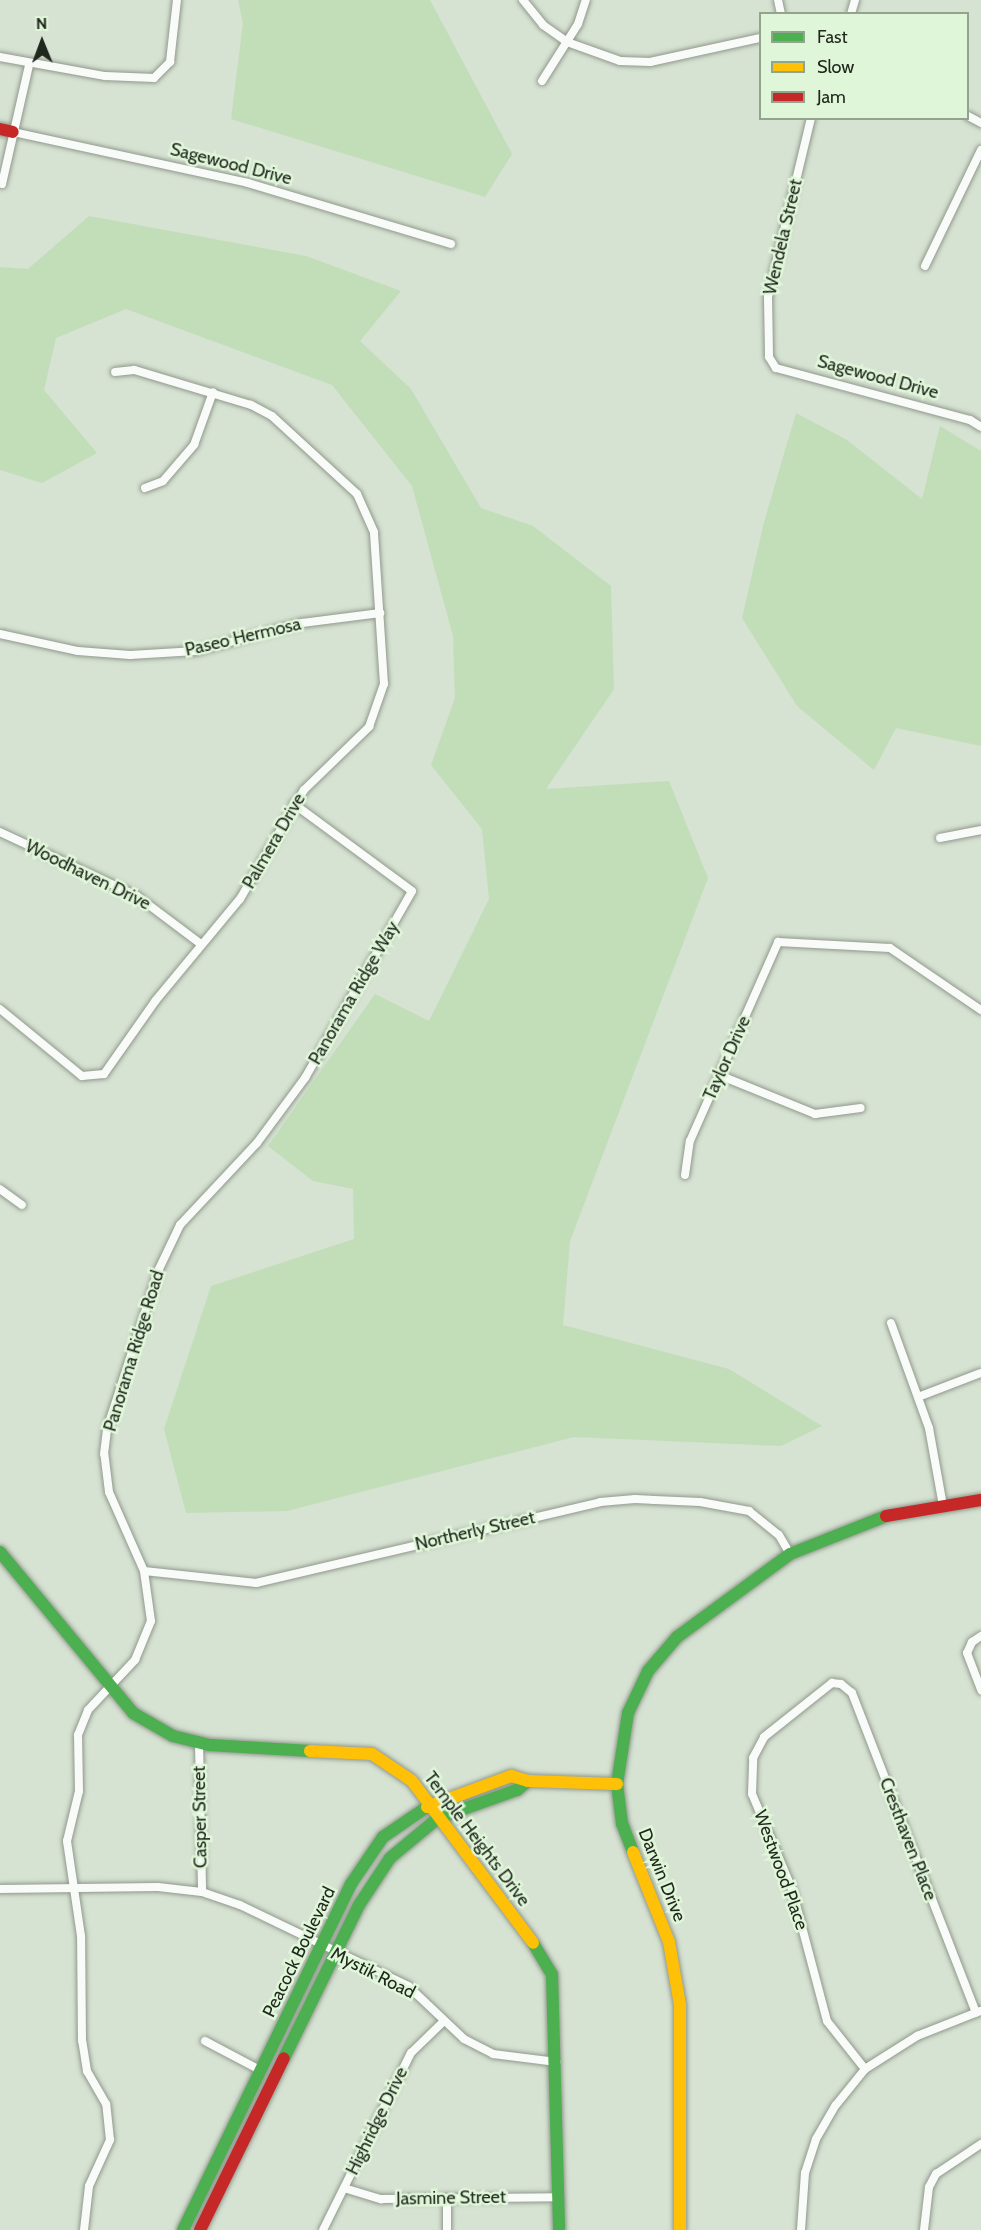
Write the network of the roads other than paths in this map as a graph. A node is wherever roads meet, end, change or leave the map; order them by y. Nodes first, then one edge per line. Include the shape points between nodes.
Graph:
1 (177, 0) edge
2 (523, 0) edge
3 (586, 0) edge
4 (759, 38) edge
5 (567, 42) junction
6 (0, 57) edge
7 (28, 65) junction
8 (542, 81) dead end
9 (811, 120) edge
10 (6, 131) edge
11 (981, 150) edge
12 (2, 184) dead end
13 (451, 243) dead end
14 (925, 266) dead end
15 (768, 357) joint
16 (115, 372) dead end
17 (213, 392) junction
18 (981, 427) edge
19 (145, 488) dead end
20 (380, 613) junction
21 (0, 634) edge
22 (294, 804) junction
23 (981, 830) edge
24 (0, 832) edge
25 (940, 838) dead end
26 (201, 944) junction
27 (0, 1009) edge
28 (981, 1010) edge
29 (719, 1075) junction
30 (861, 1108) dead end
31 (257, 1143) joint
32 (685, 1175) dead end
33 (0, 1189) edge
34 (22, 1205) dead end
35 (891, 1323) dead end
36 (981, 1373) edge
37 (918, 1397) junction
38 (981, 1500) edge
39 (943, 1506) junction
40 (0, 1552) edge
41 (790, 1554) junction
42 (144, 1572) junction
43 (981, 1636) edge
44 (108, 1687) junction
45 (825, 1687) joint
46 (981, 1690) edge
47 (199, 1743) junction
48 (528, 1781) junction
49 (617, 1784) junction
50 (428, 1806) junction
51 (438, 1818) junction
52 (74, 1887) junction
53 (0, 1889) edge
54 (202, 1892) junction
55 (321, 1946) junction
56 (336, 1953) junction
57 (979, 2012) edge
58 (444, 2021) junction
59 (205, 2041) dead end
60 (556, 2062) junction
61 (865, 2069) junction
62 (262, 2071) junction
63 (981, 2145) edge
64 (344, 2188) junction
65 (559, 2197) junction
66 (447, 2198) junction
67 (84, 2230) edge
68 (183, 2230) edge
69 (200, 2230) edge
70 (324, 2230) edge
71 (447, 2230) edge
72 (559, 2230) edge
73 (680, 2230) edge
74 (801, 2230) edge
75 (924, 2230) edge

1 - 7 street via 170,62 160,75 114,77
2 - 5 street via 543,25
3 - 5 street
4 - 5 street via 650,62 620,61
5 - 8 street
6 - 7 street
7 - 10 street
9 - 15 street, Wendela Street via 768,297
10 - 12 street
10 - 13 street, Sagewood Drive via 248,183
11 - 14 street
15 - 18 street, Sagewood Drive via 776,368 970,420
16 - 17 street, Palmera Drive via 134,370
17 - 19 street via 194,445 162,481
17 - 20 street, Palmera Drive via 272,416 357,494 374,532
20 - 21 street, Paseo Hermosa via 302,623 196,651 78,651
20 - 22 street, Palmera Drive via 384,684 369,728 320,773
22 - 26 street, Palmera Drive via 240,899
22 - 31 street, Panorama Ridge Way via 412,891 305,1078
23 - 25 street
24 - 26 street, Woodhaven Drive via 137,896
26 - 27 street, Palmera Drive via 104,1074 96,1078 82,1076
28 - 29 street, Taylor Drive via 890,948 778,942
29 - 30 street via 815,1114
29 - 32 street, Taylor Drive via 690,1141
31 - 42 street, Panorama Ridge Road via 180,1225 159,1269 107,1430 104,1454 109,1492
33 - 34 street
35 - 37 street
36 - 37 street
37 - 39 street via 929,1428
38 - 39 street, Darwin Drive
39 - 41 street, Darwin Drive via 883,1517
40 - 44 street, Temple Heights Drive via 12,1561
41 - 42 street, Northerly Street via 779,1535 748,1511 700,1502 634,1499 600,1502 256,1582
41 - 49 street, Darwin Drive via 696,1619 648,1671 628,1713
42 - 44 street, Panorama Ridge Road via 152,1621 135,1660
43 - 46 street via 967,1653
44 - 47 street, Temple Heights Drive via 133,1713 173,1736
44 - 52 street, Panorama Ridge Road via 88,1710 78,1735 79,1791 67,1841
45 - 57 street, Cresthaven Place via 842,1684 852,1693
45 - 61 street, Westwood Place via 764,1737 753,1758 752,1794 792,1889 828,2021
47 - 50 street, Temple Heights Drive via 372,1754 397,1767
47 - 54 street, Casper Street
48 - 49 street, Peacock Boulevard
48 - 50 street, Peacock Boulevard via 511,1776
48 - 51 street, Peacock Boulevard via 516,1790
49 - 73 street, Darwin Drive via 628,1844 677,1971
50 - 51 street, Temple Heights Drive
50 - 55 street, Peacock Boulevard via 383,1837 351,1884
51 - 56 street, Peacock Boulevard via 390,1858 359,1905
51 - 60 street, Temple Heights Drive via 541,1953 552,1975
52 - 53 street, Mystik Road
52 - 54 street, Mystik Road via 158,1887
52 - 67 street, Panorama Ridge Road via 81,1936 82,2041 87,2071 106,2104 110,2126 107,2156 89,2186
54 - 55 street, Mystik Road via 240,1905
55 - 56 street, Mystik Road
55 - 62 street, Peacock Boulevard
56 - 58 street, Mystik Road via 408,1986
56 - 69 street, Peacock Boulevard
57 - 61 street via 917,2036
58 - 60 street, Mystik Road via 464,2039 493,2054
58 - 64 street, Highridge Drive via 411,2053
59 - 62 street
60 - 65 street, Temple Heights Drive
61 - 74 street via 836,2105 816,2139 805,2173
62 - 68 street, Peacock Boulevard
63 - 75 street via 936,2174 929,2187
64 - 66 street, Jasmine Street via 381,2199
64 - 70 street, Highridge Drive
65 - 66 street, Jasmine Street
65 - 72 street, Temple Heights Drive
66 - 71 street

